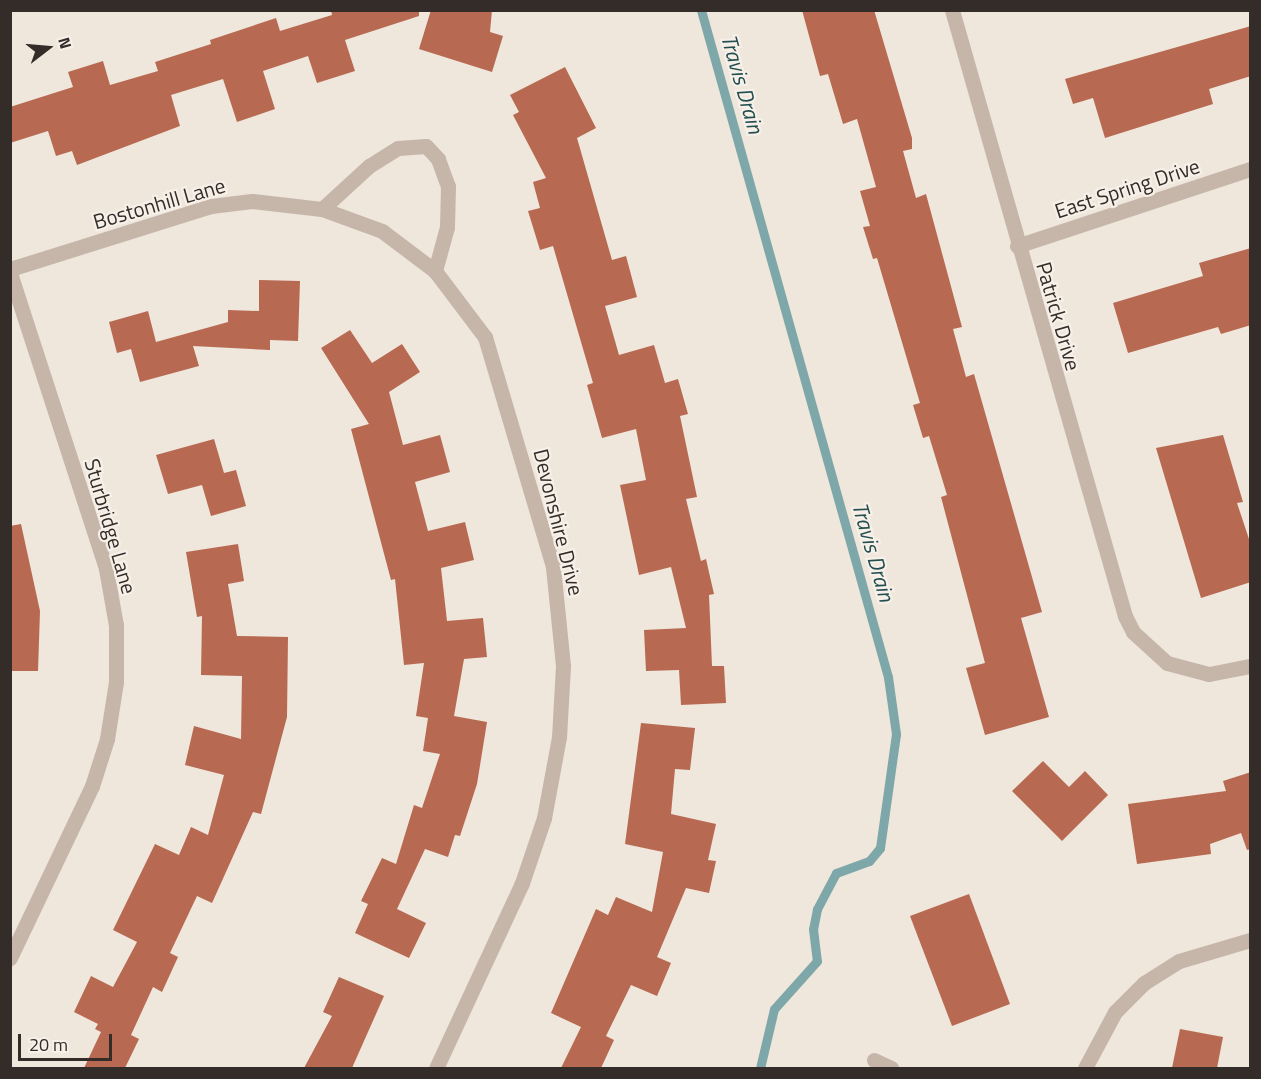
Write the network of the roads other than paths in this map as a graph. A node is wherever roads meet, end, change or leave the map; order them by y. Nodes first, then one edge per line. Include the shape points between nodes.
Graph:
1 (952, 10) edge
2 (1251, 170) edge
3 (322, 209) junction
4 (382, 231) joint
5 (1017, 246) junction
6 (10, 271) edge
7 (435, 271) junction
8 (1251, 666) edge
9 (1251, 940) edge
10 (10, 958) edge
11 (873, 1060) dead end
12 (436, 1068) edge
13 (891, 1068) edge
14 (1085, 1068) edge

1 - 5 street, Patrick Drive
2 - 5 street, East Spring Drive
3 - 4 street, Bostonhill Lane
3 - 6 street, Bostonhill Lane via 252,201 211,206
3 - 7 street via 369,166 398,148 426,146 438,159 448,186 447,227
4 - 7 street, Devonshire Drive
5 - 8 street, Patrick Drive via 1118,600 1132,632 1167,663 1186,670 1209,674
6 - 10 street, Sturbridge Lane via 106,569 116,625 116,682 107,739 92,786
7 - 12 street, Devonshire Drive via 469,310 496,365 553,567 563,666 559,737 544,818 522,884
9 - 14 street via 1179,961 1131,996 1115,1012
11 - 13 street

